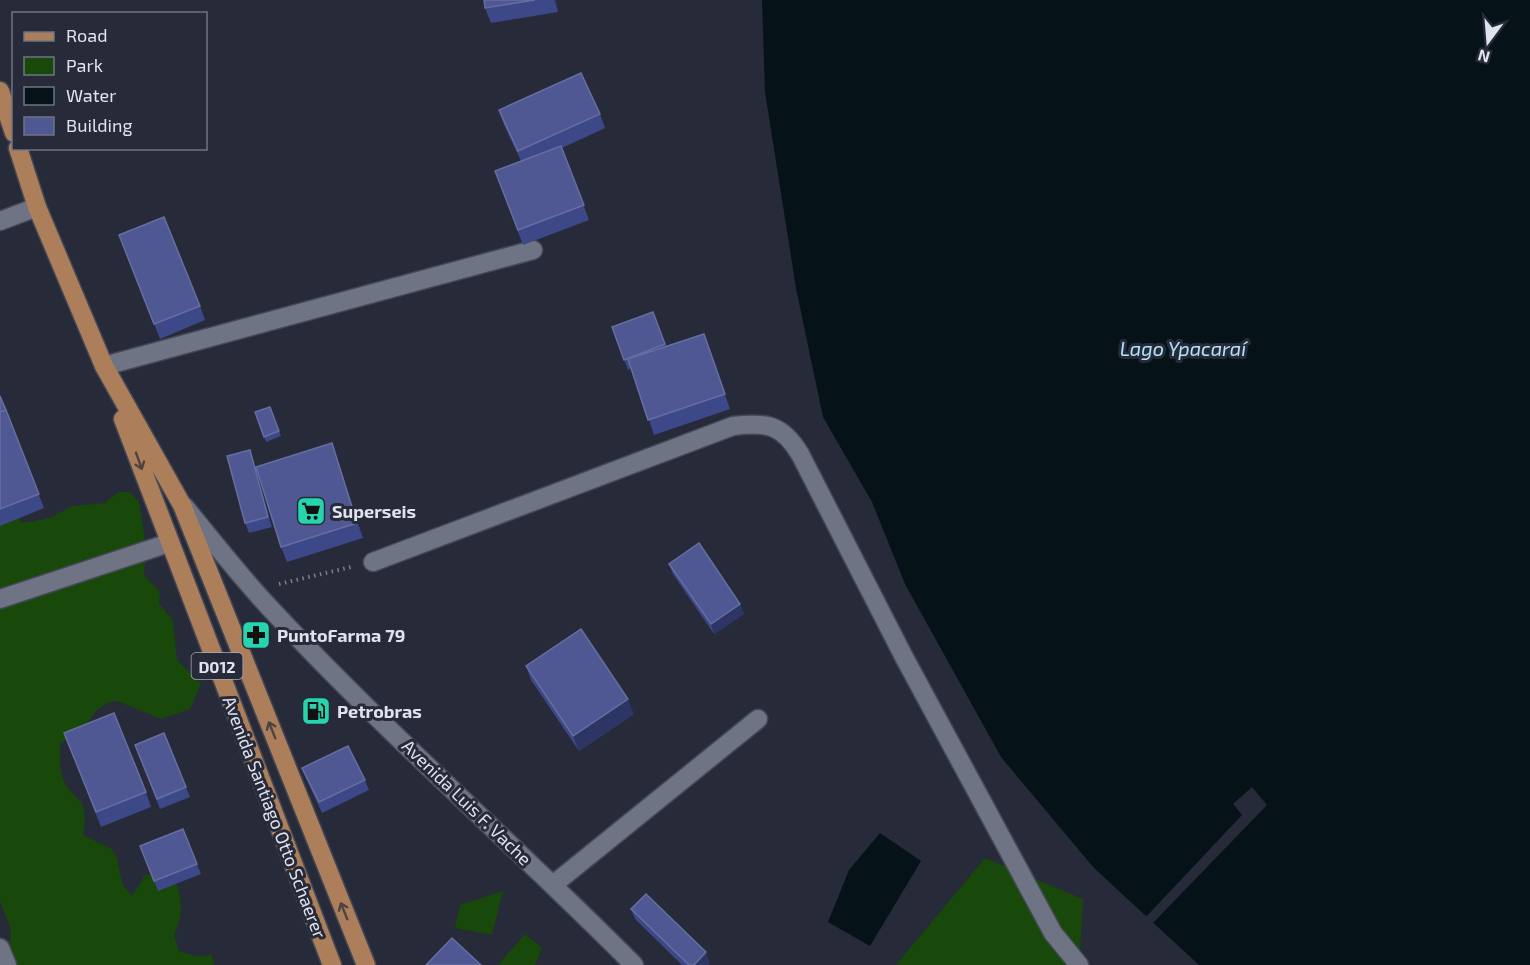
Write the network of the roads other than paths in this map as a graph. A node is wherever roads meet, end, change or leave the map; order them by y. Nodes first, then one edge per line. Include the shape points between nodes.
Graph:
1 (0, 91) edge
2 (12, 127) edge
3 (19, 150) edge
4 (37, 207) junction
5 (0, 221) edge
6 (533, 250) dead end
7 (104, 366) junction
8 (182, 505) junction
9 (169, 543) junction
10 (373, 562) road end
11 (0, 599) edge
12 (758, 719) dead end
13 (554, 884) junction
14 (0, 948) edge
15 (7, 965) edge
16 (332, 965) edge
17 (366, 965) edge
18 (634, 965) edge
19 (1079, 965) edge

1 - 2 main road
3 - 4 main road, D012
4 - 5 street
4 - 7 main road, D012
6 - 7 street
7 - 8 main road, D012
7 -> 9 main road, Avenida Santiago Otto Schaerer / D012
8 - 13 street, Avenida Luis F. Vache via 255,590 412,751
17 -> 8 main road, Avenida Santiago Otto Schaerer / D012
9 - 11 street
9 - 16 main road, Avenida Santiago Otto Schaerer / D012
10 - 19 street via 733,426 756,423 777,428 791,439 800,454 1053,933
12 - 13 street
13 - 18 street, Avenida Luis F. Vache
14 - 15 street

